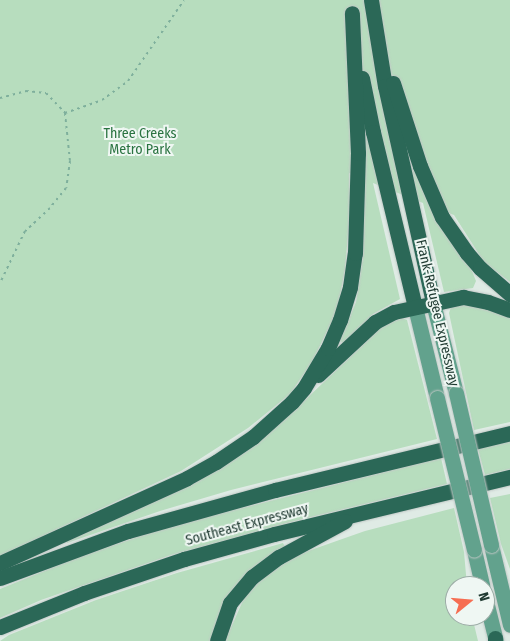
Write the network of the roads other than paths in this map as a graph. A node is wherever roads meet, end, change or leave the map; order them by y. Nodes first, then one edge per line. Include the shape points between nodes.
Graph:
1 (371, 0) edge
2 (351, 6) edge
3 (376, 33) junction
4 (510, 294) edge
5 (434, 303) junction
6 (415, 307) junction
7 (510, 310) edge
8 (304, 388) junction
9 (510, 433) edge
10 (510, 477) edge
11 (362, 512) junction
12 (0, 563) edge
13 (480, 576) edge
14 (0, 578) edge
15 (510, 625) edge
16 (492, 626) edge
17 (0, 627) edge
18 (495, 640) edge
19 (217, 641) edge

1 - 3 highway, Frank-Refugee Expressway
2 - 6 highway, Frank-Refugee Expressway via 373,132
2 - 8 highway via 358,153 355,253 350,287 340,320
3 - 4 highway via 420,166 442,217 471,258
3 - 5 highway, Frank-Refugee Expressway
5 - 6 highway
5 - 7 highway via 473,298
5 - 15 main road, Frank-Refugee Expressway, bridge
6 - 8 highway via 389,314 375,322
6 - 13 main road, Frank-Refugee Expressway, bridge
8 - 12 highway via 253,437 216,462
9 - 14 highway, Southeast Expressway via 275,490 137,529
10 - 11 highway, Southeast Expressway
11 - 17 highway, Southeast Expressway via 184,559 92,590
11 - 19 highway via 264,566 230,604
16 - 18 main road

